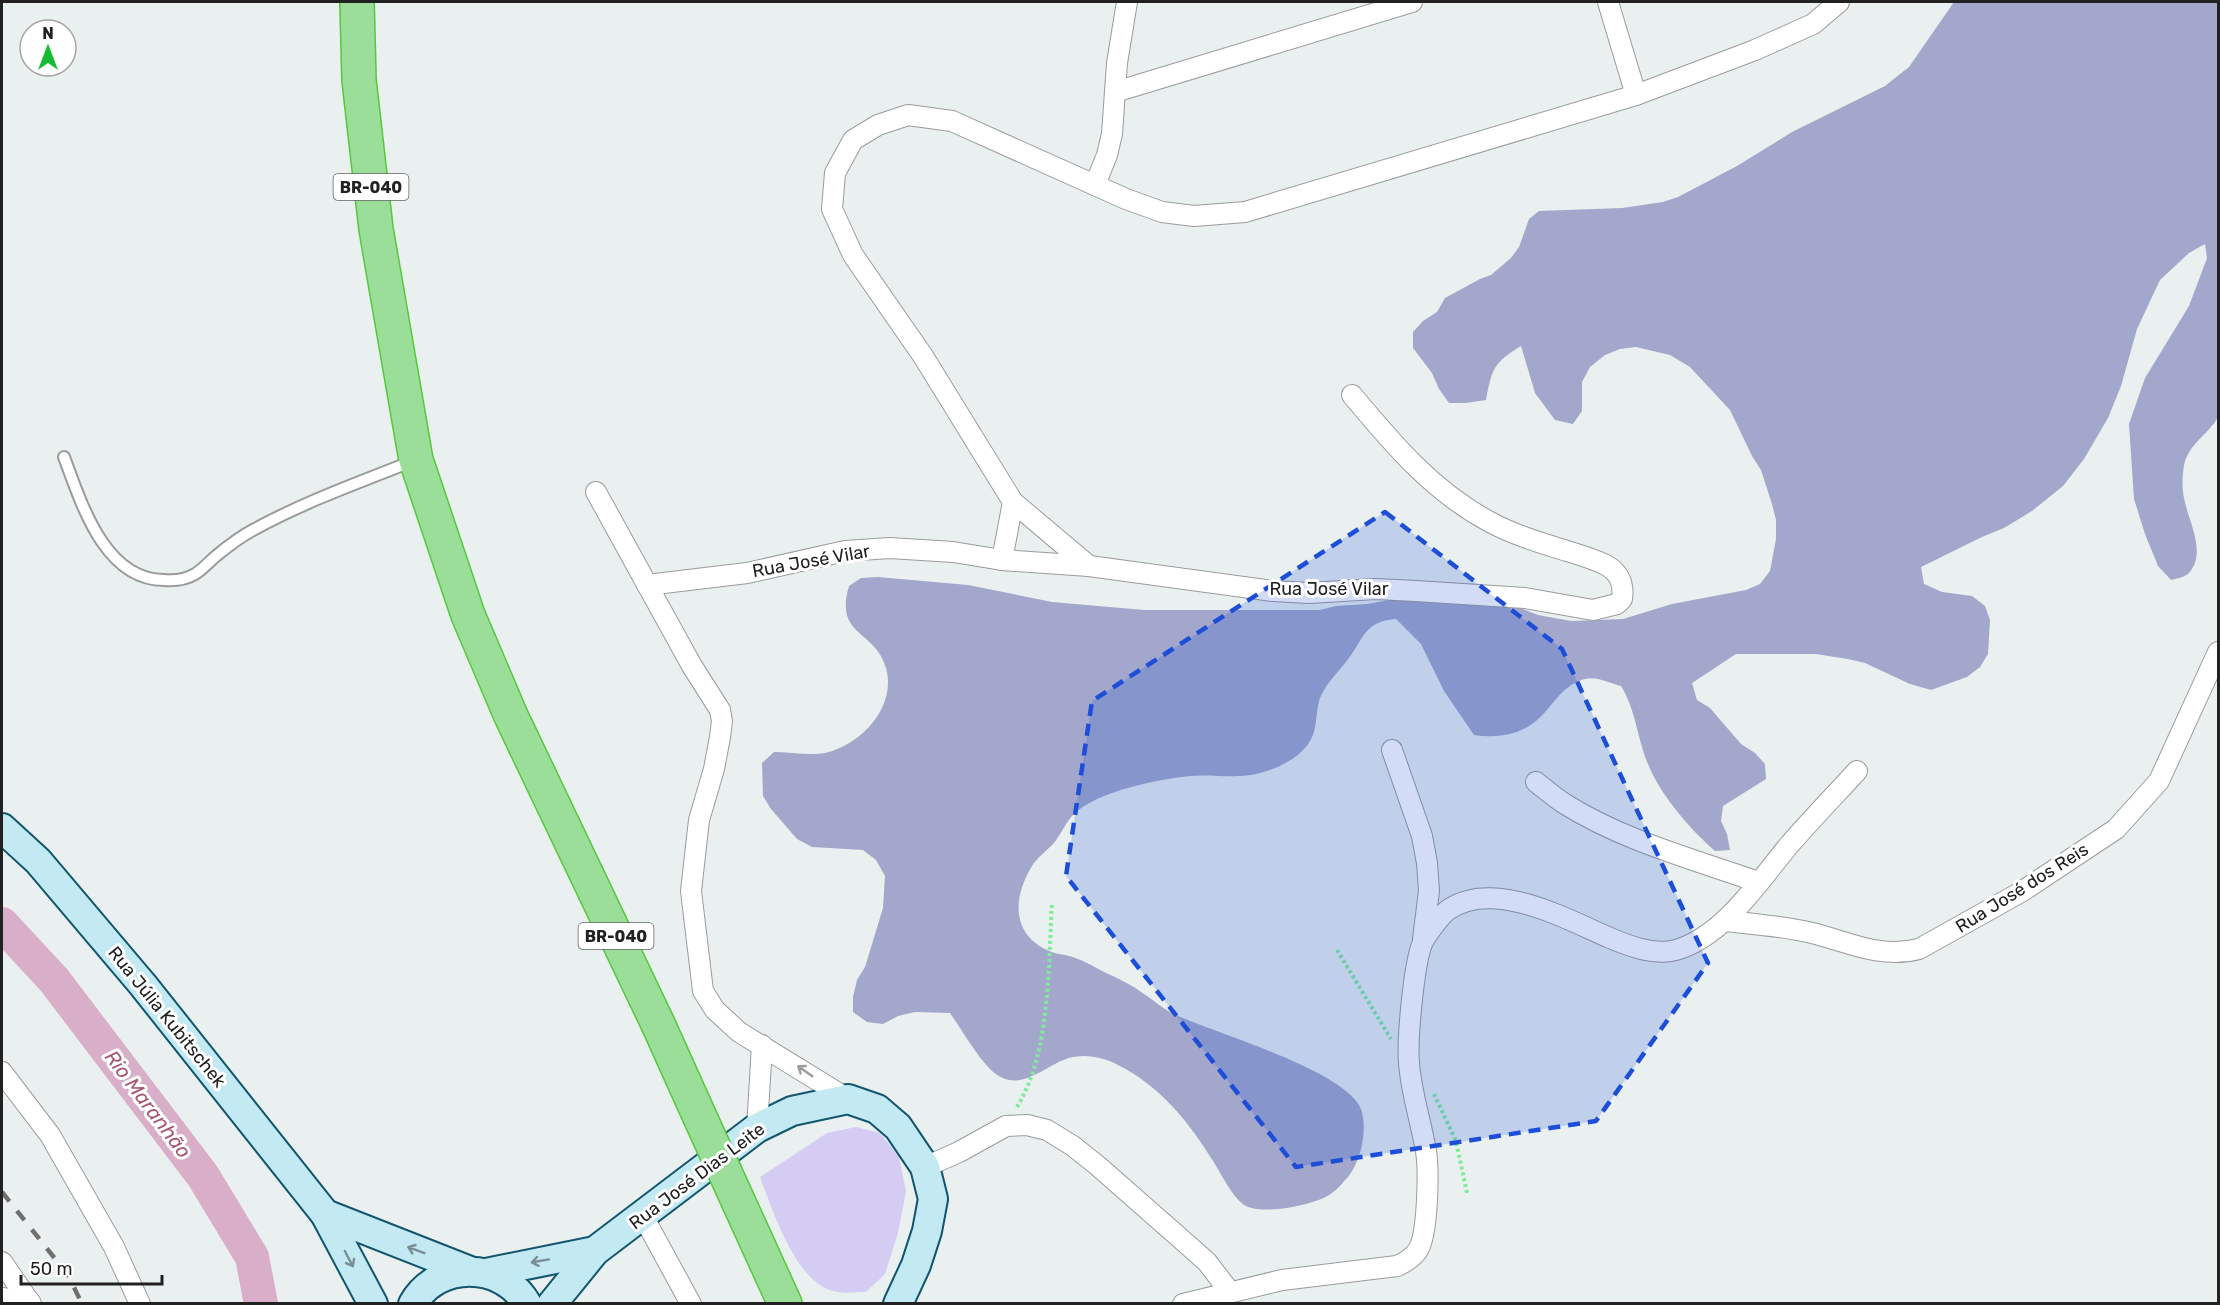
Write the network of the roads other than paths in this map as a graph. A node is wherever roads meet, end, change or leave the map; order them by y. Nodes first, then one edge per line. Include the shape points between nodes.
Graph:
1 (357, 2) edge
2 (1127, 2) edge
3 (1412, 2) edge
4 (1608, 2) edge
5 (1839, 2) edge
6 (1114, 92) junction
7 (1636, 95) junction
8 (1095, 185) junction
9 (1352, 395) dead end
10 (64, 457) dead end
11 (416, 460) junction
12 (596, 492) dead end
13 (1013, 502) junction
14 (1002, 560) junction
15 (1089, 566) junction
16 (647, 585) junction
17 (2218, 652) edge
18 (1392, 750) dead end
19 (1857, 771) dead end
20 (1536, 782) dead end
21 (2, 828) edge
22 (1758, 882) junction
23 (1725, 921) junction
24 (1423, 940) junction
25 (762, 1045) junction
26 (2, 1072) edge
27 (848, 1099) junction
28 (757, 1128) junction
29 (925, 1167) junction
30 (325, 1214) junction
31 (643, 1216) junction
32 (594, 1251) junction
33 (2, 1262) edge
34 (478, 1272) junction
35 (1230, 1292) junction
36 (2, 1298) edge
37 (897, 1300) edge
38 (30, 1303) edge
39 (140, 1304) edge
40 (373, 1304) edge
41 (414, 1304) edge
42 (527, 1304) edge
43 (552, 1304) edge
44 (690, 1304) edge
45 (785, 1304) edge
46 (1183, 1304) edge

1 - 11 highway, BR-040 via 359,80 376,229
2 - 6 street
3 - 6 street
4 - 7 street
5 - 7 street via 1812,24
6 - 8 street via 1109,144
7 - 8 street via 1245,212 1194,216 1162,212
8 - 13 street via 952,121 908,115 878,125 853,140 835,173 832,209 853,255 923,356
9 - 15 street, Rua José Vilar via 1396,447 1449,496 1490,523 1606,565 1622,580 1622,599 1593,610 1525,598 1416,591 1273,591
10 - 11 lane via 87,516 123,566 154,580 177,581 195,574 253,530 312,501
11 - 45 highway, BR-040, bridge via 468,615 516,726 658,1024
12 - 16 street
13 - 14 street
13 - 15 street
14 - 15 street, Rua José Vilar
14 - 16 street, Rua José Vilar via 922,549 865,549 747,573
16 - 25 street via 714,697 722,721 714,769 699,820 692,891 703,991 715,1010 739,1032
17 - 23 street, Rua José dos Reis via 2159,781 2116,829 2021,892 1919,949 1902,954 1882,952 1779,926
18 - 24 street via 1422,836 1427,863 1429,891
19 - 22 street
20 - 22 street via 1564,804 1604,826
21 - 30 main road, Rua Júlia Kubitschek via 38,861 143,985
22 - 23 street
23 - 24 street via 1698,941 1674,951 1653,951 1517,902 1488,897 1466,900 1446,911
24 - 35 street via 1413,988 1409,1045 1427,1155 1427,1209 1419,1248 1408,1262 1397,1266 1282,1280
27 -> 25 street
25 - 28 street
26 - 39 street via 50,1135 114,1247
27 - 28 main road, Rua José Dias Leite via 792,1111
27 - 29 main road via 877,1109 898,1127
28 - 31 main road, Rua José Dias Leite
29 - 35 street via 1006,1126 1027,1125 1047,1130 1073,1146 1207,1262
29 - 37 main road via 933,1199 927,1231 916,1265
34 -> 30 main road
30 -> 40 main road, Rua Júlia Kubitschek
31 - 32 main road, Rua José Dias Leite
31 - 44 street
32 -> 34 main road, Rua José Dias Leite
32 - 43 main road, Rua José Dias Leite
33 - 38 street
34 - 41 main road, Rua José Dias Leite via 452,1273 434,1281 420,1292
34 - 42 main road via 501,1278
35 - 46 street
36 - 38 street

